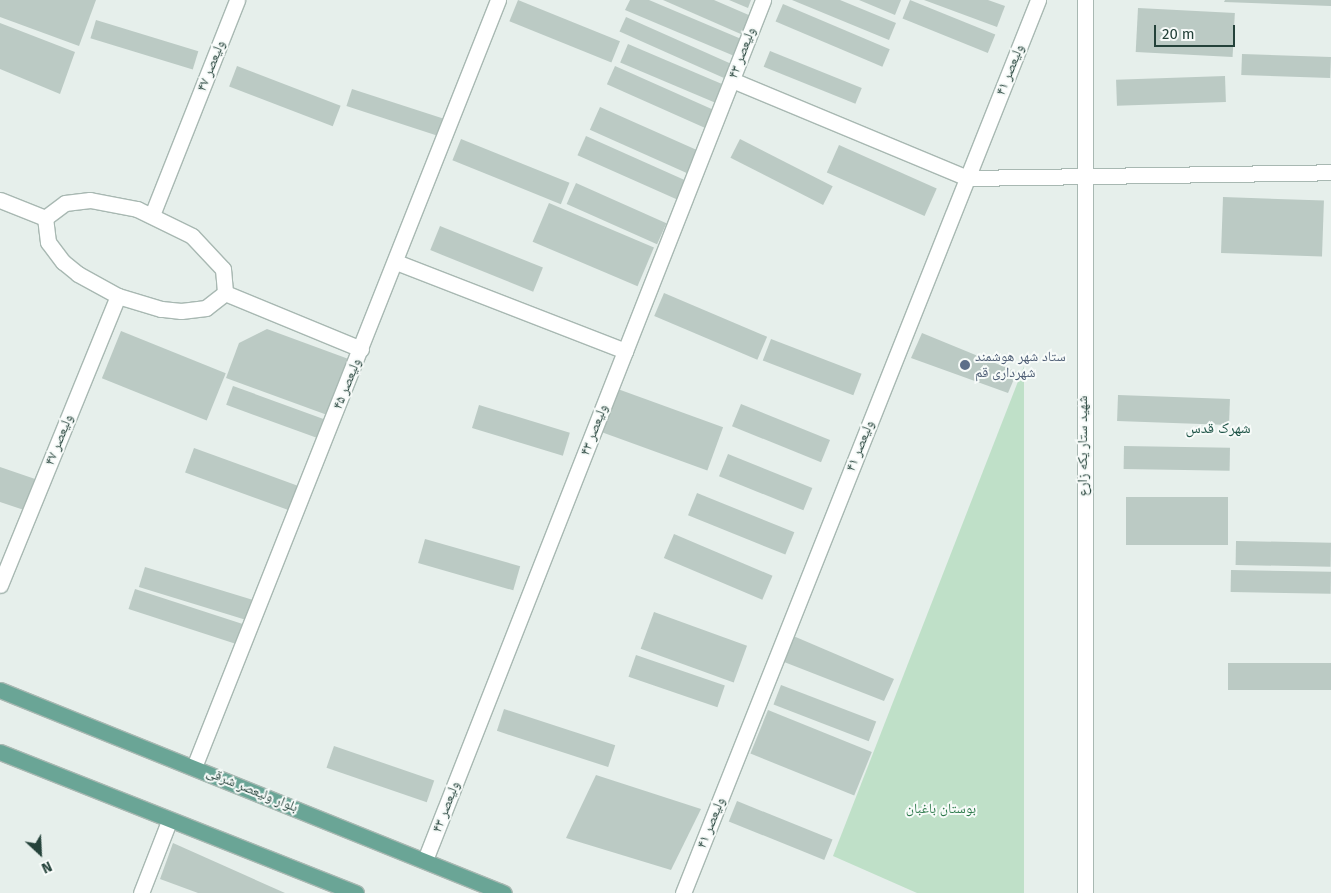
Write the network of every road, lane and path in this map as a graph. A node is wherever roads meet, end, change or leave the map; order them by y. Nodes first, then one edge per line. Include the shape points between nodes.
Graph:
1 (238, 0) edge
2 (498, 0) edge
3 (763, 0) edge
4 (1038, 0) edge
5 (1085, 0) edge
6 (732, 80) junction
7 (1331, 172) edge
8 (967, 178) junction
9 (1083, 178) junction
10 (0, 200) edge
11 (152, 215) junction
12 (45, 218) junction
13 (396, 262) junction
14 (225, 293) junction
15 (118, 296) junction
16 (361, 349) junction
17 (625, 350) junction
18 (0, 585) edge
19 (0, 690) edge
20 (0, 752) edge
21 (194, 767) junction
22 (169, 821) junction
23 (425, 860) junction
24 (141, 893) edge
25 (356, 893) edge
26 (504, 893) edge
27 (683, 893) edge
28 (1085, 893) edge

1 - 11 street, ولیعصر ۴۷
2 - 13 street, ولیعصر ۴۵
3 - 6 street, ولیعصر ۴۳
4 - 8 street, ولیعصر ۴۱
5 - 9 street, شهید ستار یکه زارع
6 - 8 street
6 - 17 street, ولیعصر ۴۳
7 - 9 street
8 - 9 street
8 - 27 street, ولیعصر ۴۱
9 - 28 street, شهید ستار یکه زارع
10 - 12 street
11 - 12 street via 90,200 64,203
11 - 14 street via 192,236 207,249 223,269
12 - 15 street via 48,242 63,262
13 - 16 street, ولیعصر ۴۵
13 - 17 street
14 - 15 street via 206,308 181,311 161,309
14 - 16 street
15 - 18 street, ولیعصر ۴۷
16 - 21 street, ولیعصر ۴۵
17 - 23 street, ولیعصر ۴۳
19 - 21 main road, بلوار ولیعصر شرقی
20 - 22 main road
21 - 23 main road, بلوار ولیعصر شرقی
22 - 24 street
22 - 25 main road
23 - 26 main road, بلوار ولیعصر شرقی

